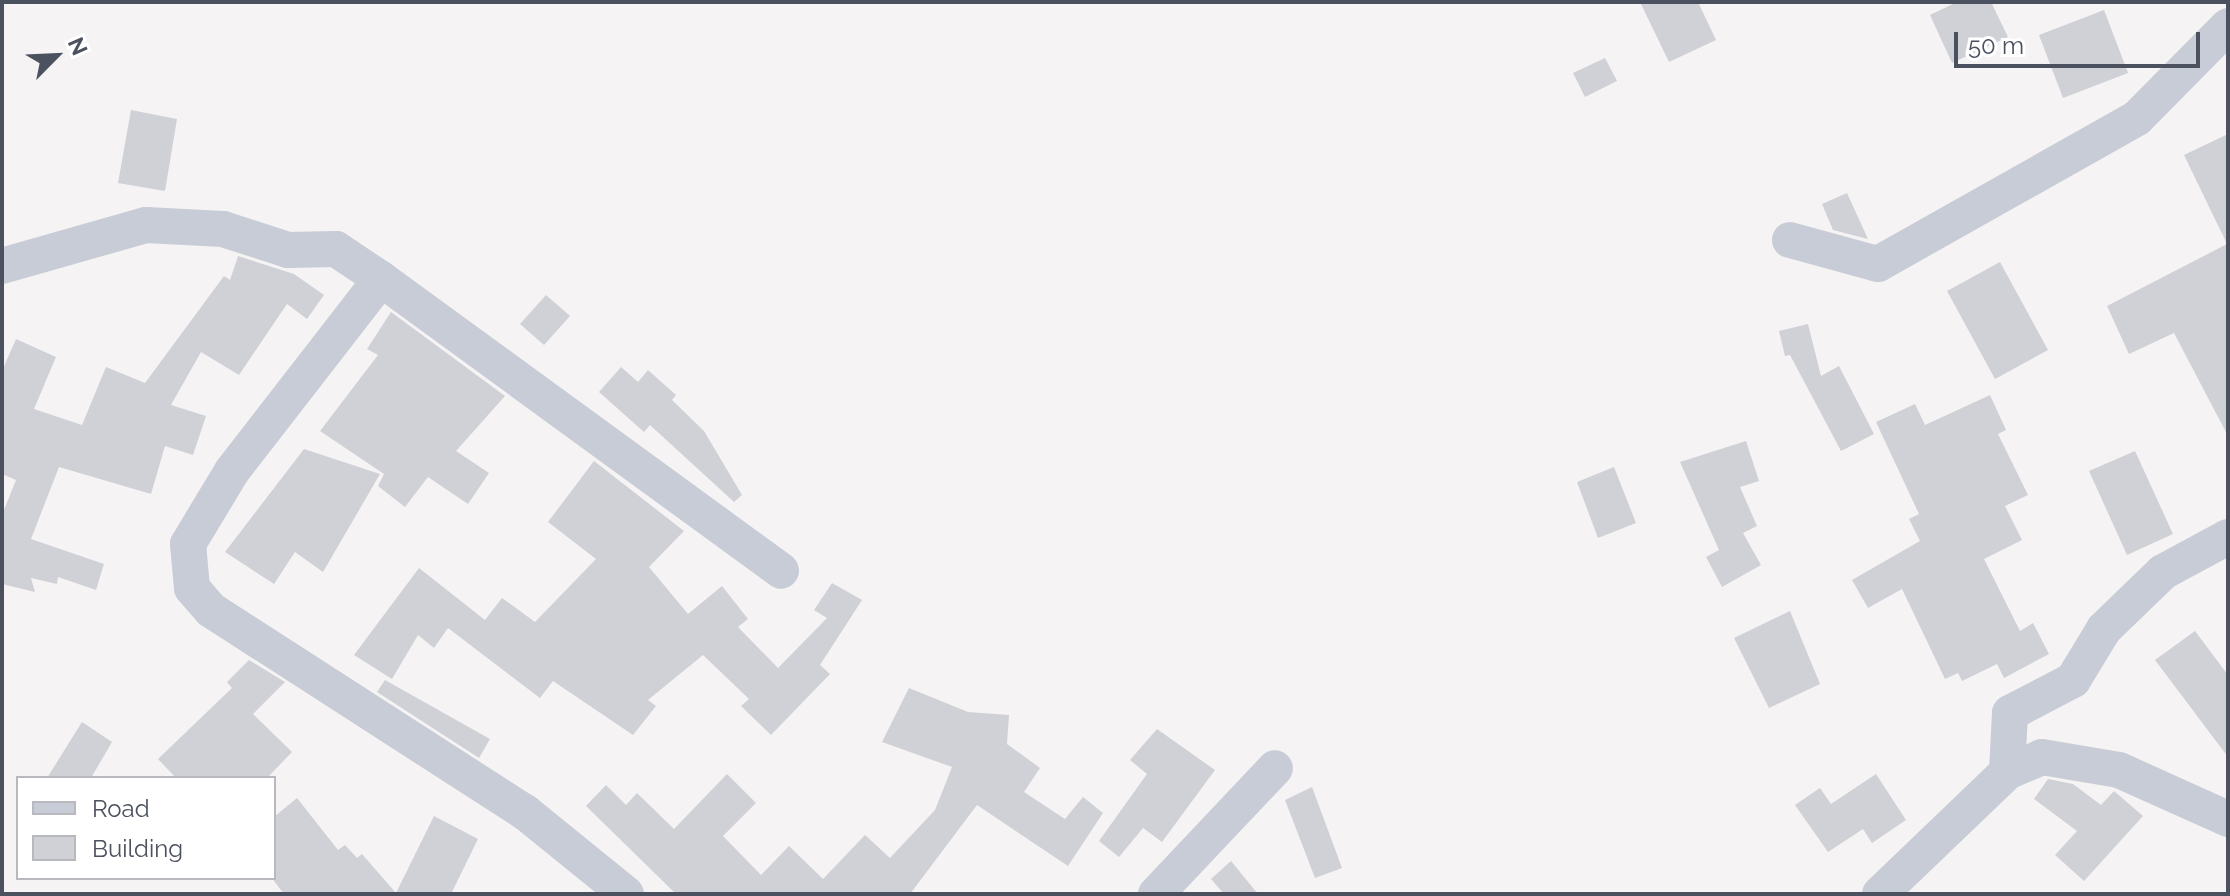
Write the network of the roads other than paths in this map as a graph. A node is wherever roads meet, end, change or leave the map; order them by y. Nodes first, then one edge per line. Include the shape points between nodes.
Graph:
1 (2228, 26) edge
2 (1790, 240) dead end
3 (2, 266) edge
4 (381, 279) junction
5 (2228, 537) edge
6 (781, 571) dead end
7 (2010, 713) junction
8 (2042, 757) junction
9 (1275, 768) dead end
10 (2007, 772) junction
11 (2228, 819) edge
12 (626, 894) edge
13 (1156, 894) edge
14 (1880, 894) edge

1 - 2 street via 2137,118 1878,264
3 - 4 street via 146,225 223,229 288,250 336,249
4 - 6 street
4 - 12 street via 232,471 188,544 192,588 211,610 526,813
5 - 7 street via 2163,572 2104,629 2073,680
7 - 8 street
7 - 10 street
8 - 10 street
8 - 11 street via 2119,770
9 - 13 street
10 - 14 street

